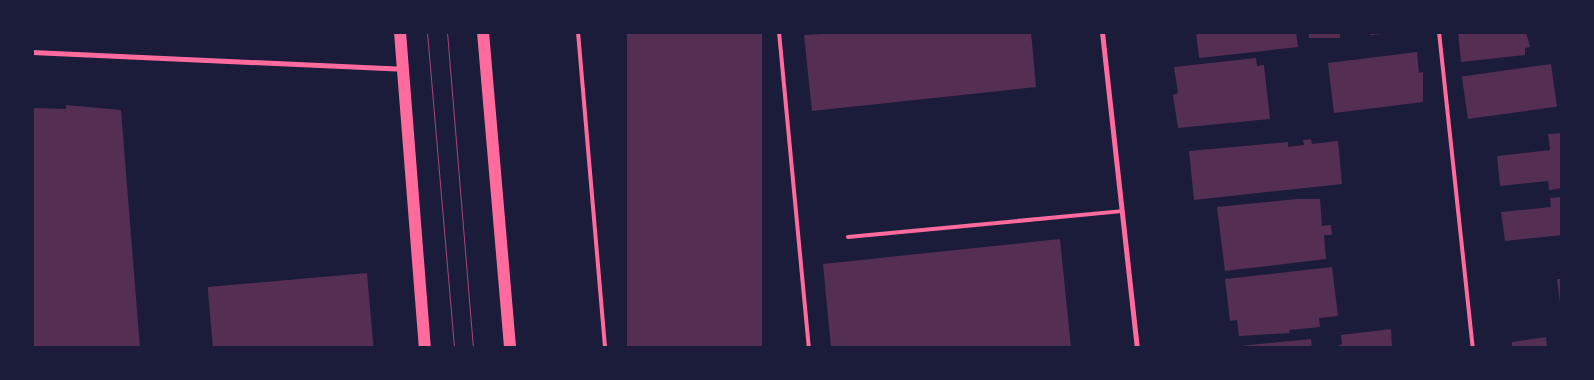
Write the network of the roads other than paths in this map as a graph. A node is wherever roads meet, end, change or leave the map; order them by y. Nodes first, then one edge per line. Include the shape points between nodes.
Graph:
1 (400, 32) edge
2 (483, 32) edge
3 (578, 32) edge
4 (780, 32) edge
5 (1102, 32) edge
6 (1439, 32) edge
7 (32, 52) edge
8 (404, 69) junction
9 (1122, 212) junction
10 (848, 237) dead end
11 (425, 348) edge
12 (510, 348) edge
13 (605, 348) edge
14 (809, 348) edge
15 (1137, 348) edge
16 (1473, 348) edge

1 - 8 main road
2 - 12 main road
3 - 13 lane
4 - 14 lane
5 - 9 street
6 - 16 lane
7 - 8 street
8 - 11 main road
9 - 10 lane
9 - 15 street

